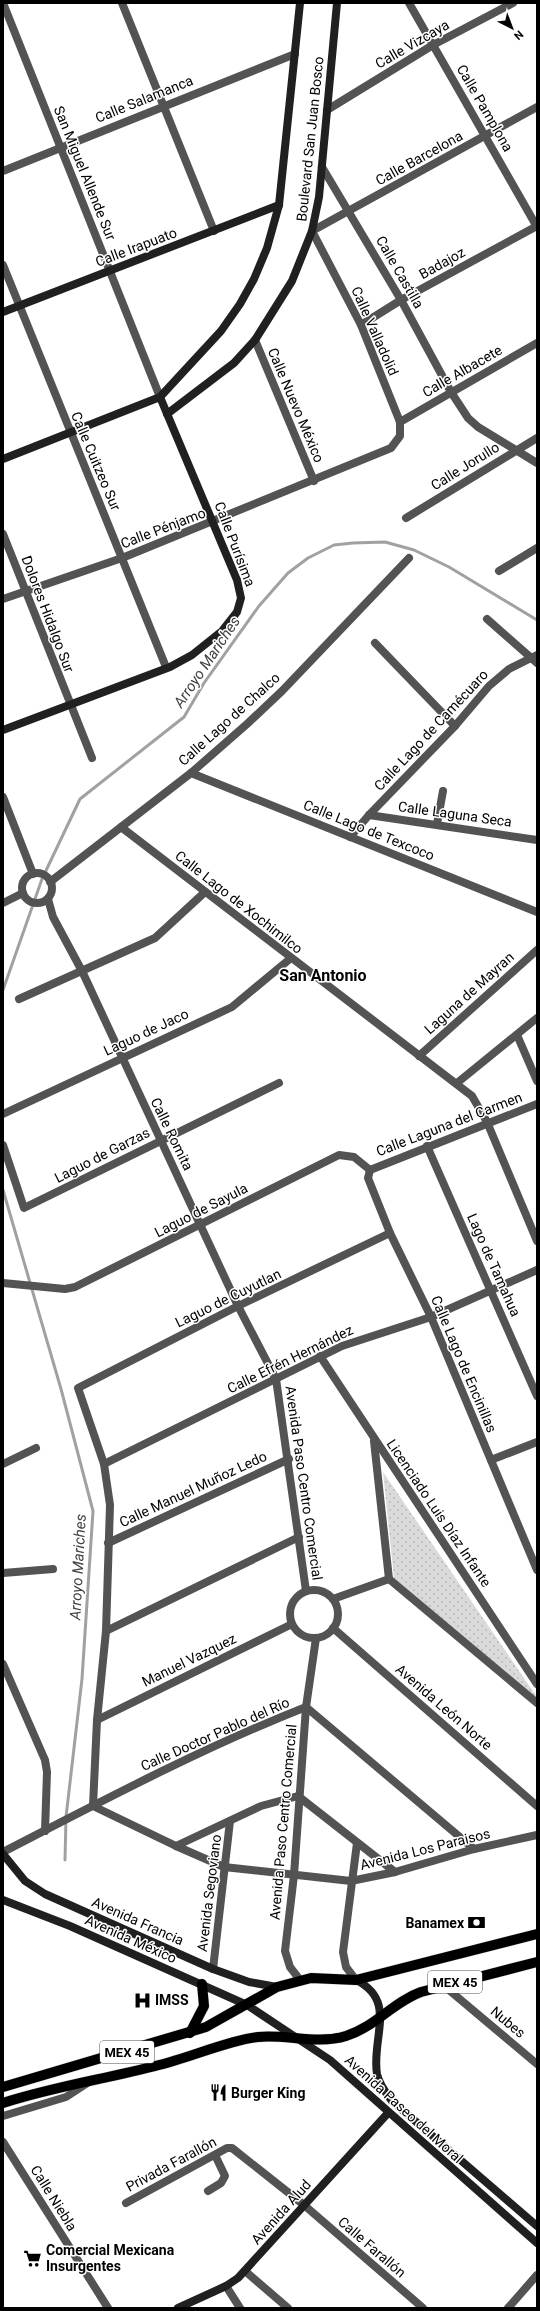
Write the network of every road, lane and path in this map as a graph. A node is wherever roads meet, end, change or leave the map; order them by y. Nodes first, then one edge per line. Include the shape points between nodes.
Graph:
1 (3, 3) edge
2 (122, 3) edge
3 (300, 3) edge
4 (337, 3) edge
5 (409, 3) edge
6 (513, 3) edge
7 (433, 45) junction
8 (295, 54) junction
9 (162, 105) junction
10 (537, 107) edge
11 (326, 110) junction
12 (486, 136) junction
13 (61, 146) junction
14 (322, 166) junction
15 (3, 171) edge
16 (279, 205) junction
17 (350, 211) junction
18 (537, 227) edge
19 (214, 231) junction
20 (312, 231) junction
21 (3, 265) edge
22 (110, 271) junction
23 (401, 300) junction
24 (19, 306) junction
25 (3, 312) edge
26 (360, 325) junction
27 (255, 340) junction
28 (537, 343) edge
29 (451, 392) junction
30 (160, 396) junction
31 (167, 414) junction
32 (400, 422) junction
33 (70, 431) junction
34 (537, 438) edge
35 (516, 450) junction
36 (3, 459) edge
37 (537, 463) edge
38 (314, 481) junction
39 (406, 518) dead end
40 (213, 522) junction
41 (3, 534) edge
42 (537, 548) edge
43 (122, 558) junction
44 (410, 558) dead end
45 (499, 570) dead end
46 (26, 590) junction
47 (3, 599) edge
48 (488, 619) dead end
49 (375, 643) dead end
50 (535, 659) edge
51 (166, 667) junction
52 (69, 704) junction
53 (455, 726) junction
54 (3, 730) edge
55 (92, 758) dead end
56 (191, 773) junction
57 (443, 791) dead end
58 (3, 797) edge
59 (369, 815) junction
60 (437, 824) junction
61 (121, 827) junction
62 (350, 837) junction
63 (537, 840) edge
64 (35, 874) junction
65 (50, 880) junction
66 (205, 892) junction
67 (25, 896) junction
68 (48, 899) junction
69 (3, 903) edge
70 (537, 912) edge
71 (537, 950) edge
72 (291, 958) junction
73 (82, 971) junction
74 (19, 999) dead end
75 (537, 1018) edge
76 (517, 1035) junction
77 (419, 1056) junction
78 (121, 1058) junction
79 (537, 1081) edge
80 (278, 1083) dead end
81 (457, 1084) junction
82 (537, 1104) edge
83 (3, 1114) edge
84 (487, 1122) junction
85 (159, 1140) junction
86 (3, 1145) edge
87 (427, 1146) junction
88 (370, 1170) junction
89 (201, 1225) junction
90 (390, 1233) junction
91 (537, 1241) edge
92 (537, 1270) edge
93 (3, 1283) edge
94 (491, 1290) junction
95 (238, 1306) junction
96 (431, 1317) junction
97 (320, 1356) junction
98 (276, 1379) junction
99 (537, 1396) edge
100 (373, 1439) junction
101 (537, 1442) edge
102 (36, 1448) dead end
103 (288, 1459) junction
104 (491, 1460) junction
105 (3, 1464) edge
106 (104, 1464) junction
107 (299, 1537) junction
108 (108, 1543) junction
109 (53, 1569) dead end
110 (537, 1570) edge
111 (3, 1572) edge
112 (389, 1579) junction
113 (306, 1591) junction
114 (333, 1600) junction
115 (292, 1624) junction
116 (333, 1628) junction
117 (106, 1631) junction
118 (316, 1638) junction
119 (3, 1664) edge
120 (537, 1684) edge
121 (537, 1703) edge
122 (306, 1707) junction
123 (97, 1720) junction
124 (298, 1796) junction
125 (93, 1806) junction
126 (537, 1806) edge
127 (230, 1821) junction
128 (45, 1831) junction
129 (537, 1835) edge
130 (357, 1843) junction
131 (176, 1846) junction
132 (474, 1850) junction
133 (3, 1853) edge
134 (224, 1867) junction
135 (395, 1872) junction
136 (294, 1875) junction
137 (351, 1881) junction
138 (3, 1900) edge
139 (537, 1934) edge
140 (537, 1962) edge
141 (213, 1969) junction
142 (300, 1980) junction
143 (356, 1980) junction
144 (202, 1984) junction
145 (443, 1985) junction
146 (276, 1987) junction
147 (247, 2005) junction
148 (380, 2018) junction
149 (190, 2033) junction
150 (300, 2040) junction
151 (537, 2064) edge
152 (94, 2078) junction
153 (3, 2087) edge
154 (3, 2103) edge
155 (388, 2113) junction
156 (3, 2116) edge
157 (3, 2142) edge
158 (215, 2155) junction
159 (208, 2191) dead end
160 (126, 2203) dead end
161 (304, 2205) junction
162 (537, 2226) edge
163 (537, 2243) edge
164 (245, 2271) junction
165 (537, 2275) edge
166 (226, 2286) junction
167 (108, 2308) edge
168 (178, 2308) edge
169 (240, 2308) edge
170 (288, 2308) edge
171 (423, 2308) edge
172 (508, 2308) edge

1 - 13 street, San Miguel Allende Sur
2 - 9 street
3 - 8 street, Boulevard San Juan Bosco
4 - 11 street, Boulevard San Juan Bosco
5 - 7 street, Calle Pamplona
6 - 7 street, Calle Vizcaya
7 - 11 street, Calle Vizcaya
7 - 12 street, Calle Pamplona
8 - 9 street, Calle Salamanca
8 - 16 street, Boulevard San Juan Bosco
9 - 13 street, Calle Salamanca
9 - 19 street
10 - 12 street, Calle Barcelona
11 - 14 street, Boulevard San Juan Bosco
12 - 17 street, Calle Barcelona
12 - 18 street, Calle Pamplona
13 - 15 street, Calle Salamanca
13 - 22 street, San Miguel Allende Sur
14 - 17 street, Calle Castilla
14 - 20 street, Boulevard San Juan Bosco
16 - 19 street, Calle Irapuato
16 - 30 street, Boulevard San Juan Bosco via 267,248 240,304 221,331
17 - 20 street, Calle Barcelona
17 - 23 street, Calle Castilla
18 - 23 street, Badajoz
19 - 22 street, Calle Irapuato
20 - 26 street, Calle Valladolid
20 - 27 street, Boulevard San Juan Bosco via 292,281
21 - 24 street, Calle Cuitzeo Sur
22 - 24 street, Calle Irapuato
22 - 30 street, San Miguel Allende Sur
23 - 26 street, Badajoz
23 - 29 street, Calle Castilla
24 - 25 street, Calle Irapuato
24 - 33 street, Calle Cuitzeo Sur
26 - 32 street, Calle Valladolid
27 - 31 street, Boulevard San Juan Bosco via 234,363
27 - 38 street, Calle Nuevo México
28 - 29 street, Calle Albacete
29 - 32 street, Calle Albacete
29 - 35 street, Calle Castilla via 468,418 478,427
30 - 31 street, Calle Purísima
30 - 33 street
31 - 40 street, Calle Purísima
32 - 38 street, Calle Pénjamo via 400,436 391,448
33 - 36 street
33 - 43 street, Calle Cuitzeo Sur
34 - 35 street, Calle Jorullo
35 - 37 street, Calle Castilla
35 - 39 street, Calle Jorullo
38 - 40 street, Calle Pénjamo
40 - 43 street, Calle Pénjamo
40 - 51 street, Calle Purísima via 237,580 241,604 233,618 216,636 192,655
41 - 46 street, Dolores Hidalgo Sur
42 - 45 street
43 - 46 street, Calle Pénjamo
43 - 51 street, Calle Cuitzeo Sur
44 - 56 street, Calle Lago de Chalco via 282,691
46 - 47 street, Calle Pénjamo
46 - 52 street, Dolores Hidalgo Sur
48 - 50 street
49 - 53 street
50 - 53 street, Calle Lago de Camécuaro via 499,677
51 - 52 street, Calle Purísima
52 - 54 street, Calle Purísima
52 - 55 street, Dolores Hidalgo Sur
53 - 59 street, Calle Lago de Camécuaro
56 - 61 street, Calle Lago de Chalco
56 - 62 street, Calle Lago de Texcoco
57 - 60 street
58 - 64 street
59 - 60 street, Calle Laguna Seca
59 - 62 street, Calle Lago de Camécuaro
60 - 63 street, Calle Laguna Seca
61 - 65 street, Calle Lago de Chalco
61 - 66 street, Calle Lago de Xochimilco
62 - 70 street, Calle Lago de Texcoco
64 - 65 street
64 - 67 street via 23,883
65 - 68 street via 52,888
66 - 72 street, Calle Lago de Xochimilco
66 - 73 street via 155,938
67 - 68 street via 37,903
67 - 69 street
68 - 73 street, Calle Romita via 54,917
71 - 77 street, Laguna de Mayran
72 - 77 street, Calle Lago de Xochimilco
72 - 78 street, Laguo de Jaco via 232,1007
73 - 74 street
73 - 78 street, Calle Romita
75 - 76 street
76 - 79 street
76 - 81 street
77 - 81 street, Calle Lago de Xochimilco
78 - 83 street, Laguo de Jaco
78 - 85 street, Calle Romita
80 - 85 street, Laguo de Garzas
81 - 84 street, Calle Lago de Xochimilco via 472,1096
82 - 84 street, Calle Laguna del Carmen
84 - 87 street, Calle Laguna del Carmen
84 - 91 street, Calle Lago de Xochimilco
85 - 86 street, Laguo de Garzas via 24,1208
85 - 89 street, Calle Romita
87 - 88 street, Calle Laguna del Carmen
87 - 94 street, Lago de Tamahua
88 - 89 street, Laguo de Sayula via 354,1157 339,1155
88 - 90 street, Calle Lago de Encinillas via 368,1178
89 - 93 street, Laguo de Sayula via 75,1287 65,1289
89 - 95 street, Calle Romita
90 - 95 street, Laguo de Cuyutlan
90 - 96 street, Calle Lago de Encinillas
92 - 94 street, Calle Efrén Hernández
94 - 96 street, Calle Efrén Hernández
94 - 99 street, Lago de Tamahua
95 - 98 street, Calle Romita
95 - 106 street, Laguo de Cuyutlan via 78,1388
96 - 97 street, Calle Efrén Hernández via 369,1336
96 - 104 street, Calle Lago de Encinillas
97 - 98 street, Calle Efrén Hernández
97 - 100 street, Licenciado Luis Díaz Infante
98 - 103 street, Avenida Paso Centro Comercial
98 - 106 street, Calle Efrén Hernández
100 - 112 street
100 - 120 street, Licenciado Luis Díaz Infante
101 - 104 street
102 - 105 street
103 - 107 street, Avenida Paso Centro Comercial
103 - 108 street, Calle Manuel Muñoz Ledo
104 - 110 street, Calle Lago de Encinillas
106 - 108 street via 109,1499
107 - 113 street, Avenida Paso Centro Comercial
107 - 117 street
108 - 117 street
109 - 111 street
112 - 114 street
112 - 121 street
113 - 114 street via 321,1591
113 - 115 street via 290,1608
114 - 116 street via 338,1614
115 - 118 street via 302,1635
115 - 123 street, Manuel Vazquez
116 - 118 street via 329,1633
116 - 126 street, Avenida León Norte
117 - 123 street
118 - 122 street, Avenida Paso Centro Comercial
119 - 128 street via 45,1760
122 - 124 street, Avenida Paso Centro Comercial
122 - 125 street, Calle Doctor Pablo del Río via 253,1728
122 - 132 street, Calle Doctor Pablo del Río
123 - 125 street
124 - 127 street via 261,1806
124 - 130 street
124 - 136 street, Avenida Paso Centro Comercial
125 - 128 street, Calle Doctor Pablo del Río
125 - 131 street, Avenida Los Paraisos
127 - 131 street
127 - 134 street, Avenida Segoviano
128 - 133 street, Calle Doctor Pablo del Río
129 - 132 street, Avenida Los Paraisos
130 - 135 street
130 - 137 street
131 - 134 street, Avenida Los Paraisos
132 - 135 street, Avenida Los Paraisos
133 - 141 street, Avenida Francia via 25,1881 45,1894
134 - 136 street, Avenida Los Paraisos
134 - 141 street, Avenida Segoviano
135 - 137 street, Avenida Los Paraisos
136 - 137 street, Avenida Los Paraisos
136 - 142 street, Avenida Paso Centro Comercial via 285,1951 290,1967
137 - 143 street via 342,1952 346,1966
138 - 144 street, Avenida México via 70,1926
139 - 143 main road, MEX 45
140 - 145 main road, MEX 45
141 - 146 street, Avenida Francia via 249,1982
142 - 143 main road, MEX 45
142 - 146 main road, MEX 45
143 - 148 street, Avenida Paseo del Moral via 368,1986 378,1998
144 - 147 street, Avenida México
144 - 149 main road via 204,2006
145 - 148 main road, MEX 45 via 407,1997
145 - 151 street, Nubes
146 - 147 main road, MEX 45
147 - 149 main road, MEX 45 via 221,2021
147 - 150 street, Avenida Paseo del Moral
148 - 150 main road, MEX 45 via 345,2036
148 - 162 street, Avenida Paseo del Moral via 377,2075 382,2088 392,2101
149 - 153 main road, MEX 45
150 - 152 main road, MEX 45 via 258,2037 159,2065
150 - 155 street, Avenida Paseo del Moral via 330,2060
152 - 154 main road, MEX 45
152 - 156 street via 66,2097
155 - 161 street, Avenida Alud
155 - 163 street, Avenida Paseo del Moral
157 - 167 street, Calle Niebla
158 - 159 street via 224,2176 221,2183
158 - 160 street, Privada Farallón
158 - 161 street, Privada Farallón via 227,2148 236,2149
161 - 164 street, Avenida Alud
161 - 171 street, Calle Farallón
164 - 166 street, Avenida Alud
164 - 170 street
165 - 172 street
166 - 168 street, Avenida Alud
166 - 169 street

